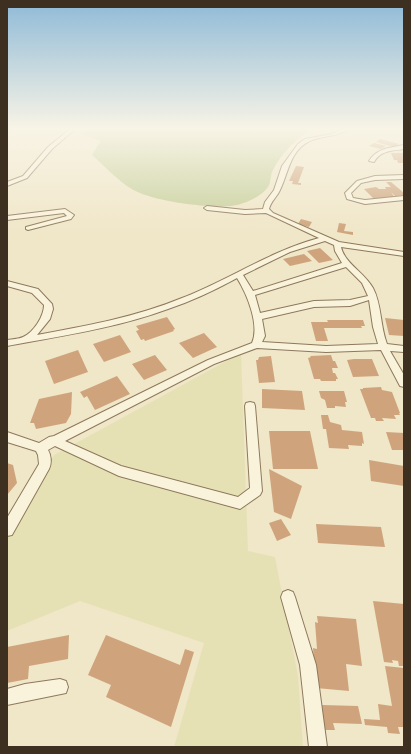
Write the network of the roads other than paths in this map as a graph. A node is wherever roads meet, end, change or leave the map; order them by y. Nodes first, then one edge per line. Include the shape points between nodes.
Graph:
1 (36, 164) edge
2 (286, 164) edge
3 (404, 177) edge
4 (7, 184) edge
5 (404, 198) edge
6 (208, 208) dead end
7 (268, 211) junction
8 (7, 218) edge
9 (28, 228) dead end
10 (324, 239) junction
11 (337, 244) junction
12 (404, 254) edge
13 (346, 264) junction
14 (239, 274) junction
15 (7, 283) edge
16 (251, 294) junction
17 (372, 297) junction
18 (258, 317) junction
19 (27, 339) junction
20 (7, 343) edge
21 (256, 345) junction
22 (383, 347) junction
23 (404, 350) edge
24 (404, 383) edge
25 (250, 406) dead end
26 (7, 437) edge
27 (53, 440) junction
28 (40, 448) junction
29 (7, 530) edge
30 (288, 597) dead end
31 (60, 687) dead end
32 (7, 697) edge
33 (318, 747) edge

1 - 4 street via 25,177
2 - 7 street via 277,190 266,207
3 - 5 street via 375,178 359,182 348,193 350,199 365,202
6 - 7 street via 245,212
7 - 10 street
8 - 9 street via 65,211 71,215 69,218
10 - 11 street
10 - 14 street via 293,247
11 - 12 street
11 - 13 street
13 - 16 street
13 - 17 street via 362,276
14 - 16 street
14 - 19 street via 186,300 119,321
15 - 19 street via 35,291 48,304 45,321
16 - 18 street
17 - 18 street via 350,303 314,304
17 - 22 street
18 - 21 street via 260,336
19 - 20 street
21 - 22 street via 326,349
21 - 27 street via 211,362
22 - 23 street
22 - 24 street
25 - 27 street via 256,491 240,503 119,471
26 - 28 street
27 - 28 street
28 - 29 street via 44,454 45,465
30 - 33 street via 308,665
31 - 32 street

